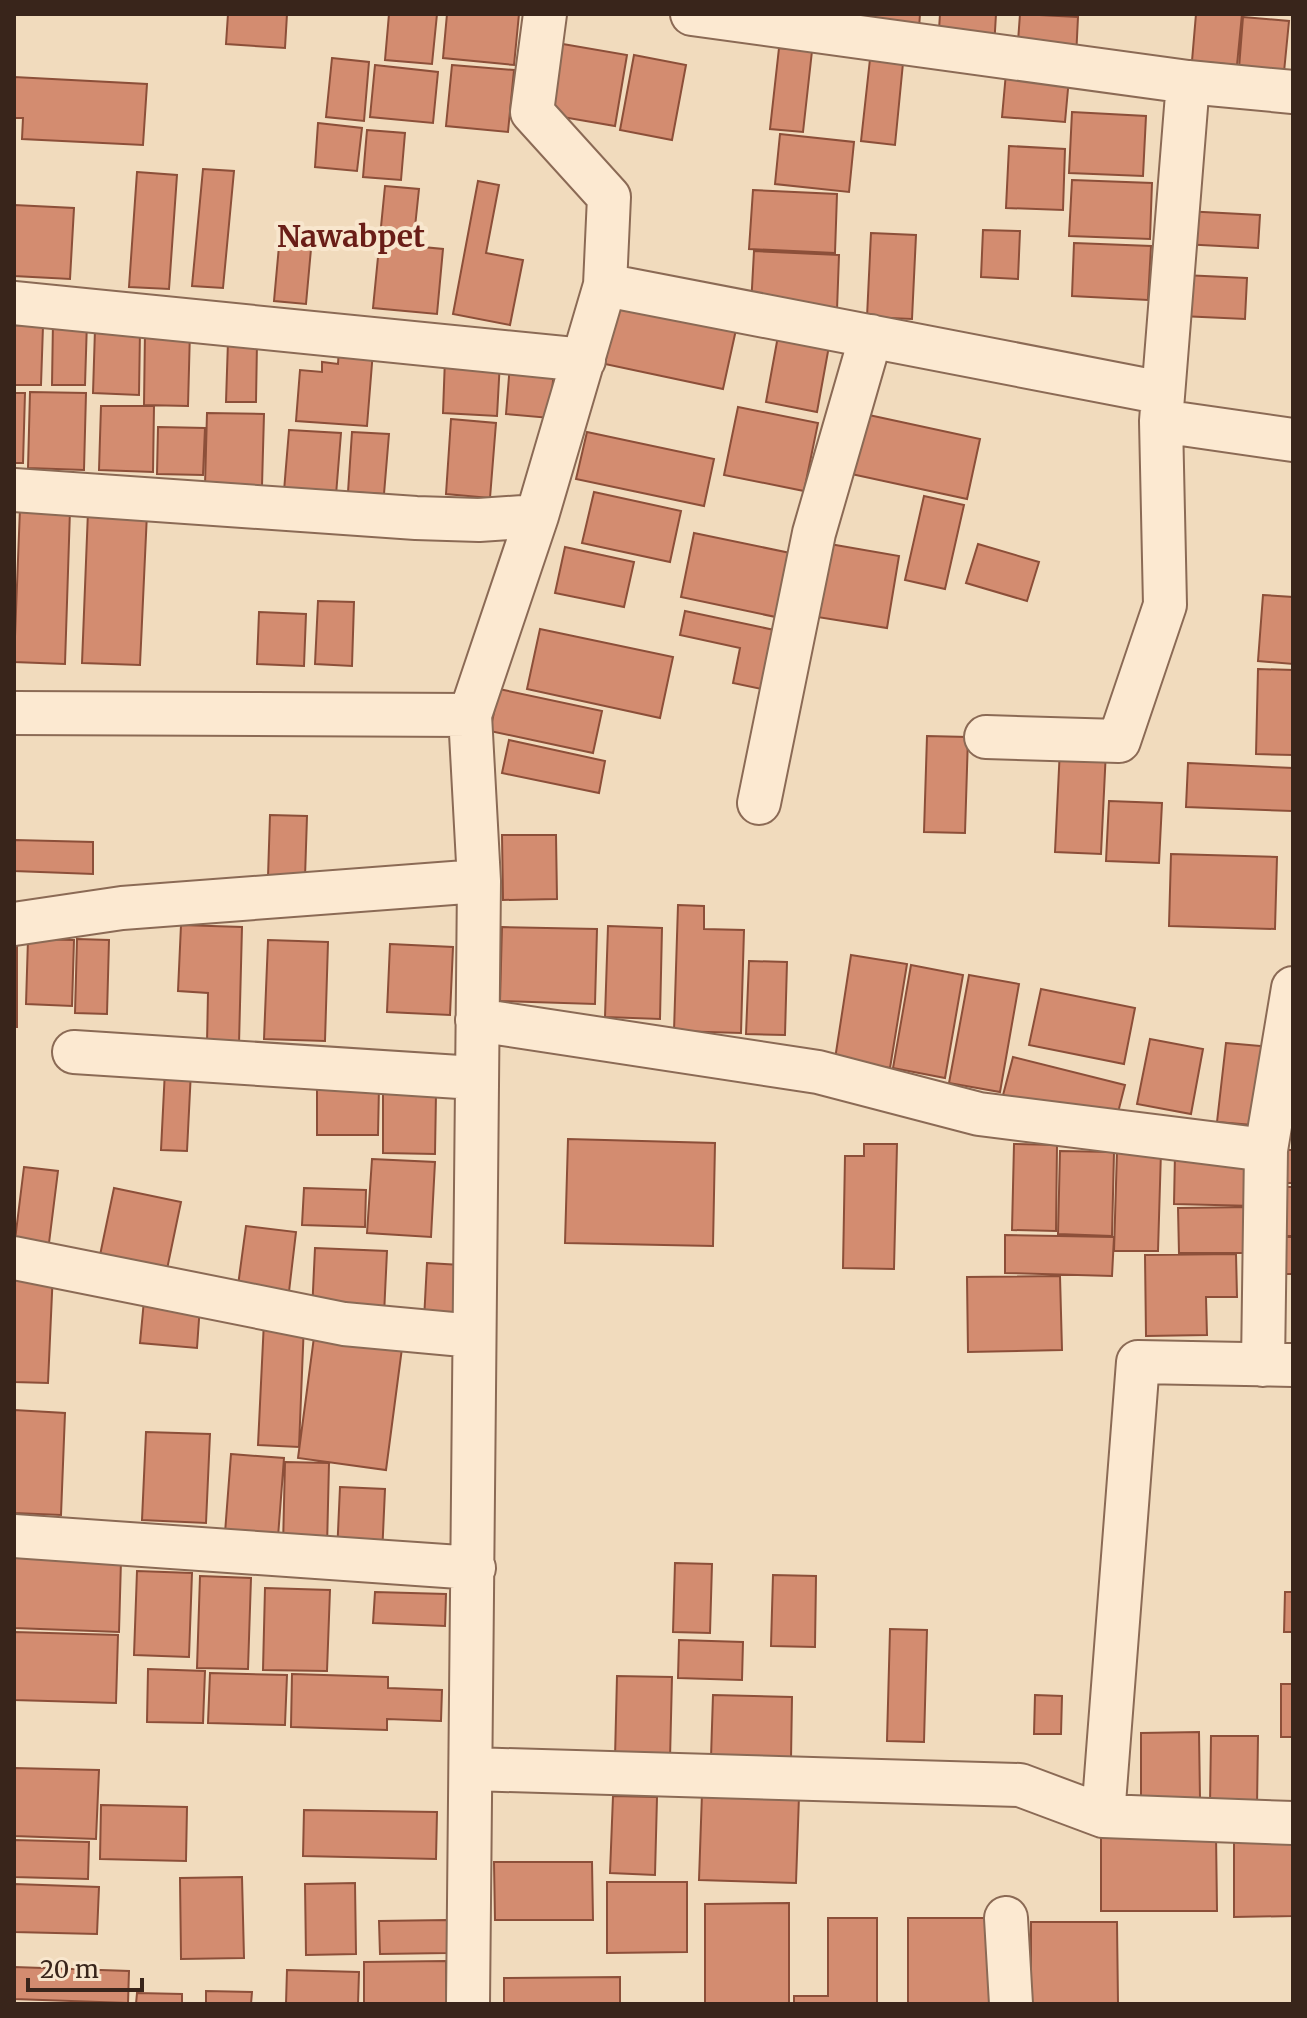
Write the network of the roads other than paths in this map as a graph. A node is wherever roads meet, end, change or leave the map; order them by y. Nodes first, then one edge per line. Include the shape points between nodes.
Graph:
1 (545, 14) edge
2 (692, 14) edge
3 (1188, 82) junction
4 (1293, 92) edge
5 (605, 285) junction
6 (14, 303) edge
7 (871, 336) junction
8 (584, 360) junction
9 (1162, 407) junction
10 (1293, 440) edge
11 (14, 490) edge
12 (537, 516) junction
13 (14, 713) edge
14 (470, 715) junction
15 (986, 737) dead end
16 (759, 803) dead end
17 (479, 881) junction
18 (14, 924) edge
19 (1293, 988) edge
20 (477, 1020) junction
21 (1290, 1045) edge
22 (74, 1052) dead end
23 (475, 1078) junction
24 (1266, 1150) junction
25 (14, 1258) edge
26 (474, 1336) junction
27 (1278, 1365) edge
28 (14, 1536) edge
29 (474, 1568) junction
30 (471, 1769) junction
31 (1103, 1816) junction
32 (1293, 1823) edge
33 (1006, 1918) dead end
34 (468, 2004) edge
35 (1011, 2004) edge

1 - 5 street via 532,112 609,197
2 - 3 street
3 - 4 street
3 - 9 street
5 - 7 street
5 - 8 street
6 - 8 street
7 - 9 street
7 - 16 street via 814,533
8 - 12 street
9 - 10 street
9 - 15 street via 1165,605 1119,741
11 - 12 street via 416,518
12 - 14 street
13 - 14 street
14 - 17 street
17 - 18 street via 122,908
17 - 20 street
19 - 21 street
20 - 23 street
20 - 24 street via 818,1072 979,1114
21 - 24 street
22 - 23 street
23 - 26 street
24 - 27 street
25 - 26 street via 344,1324
26 - 29 street
27 - 31 street via 1138,1362
28 - 29 street
29 - 30 street
30 - 31 street via 1020,1785
30 - 34 street
31 - 32 street
33 - 35 street

